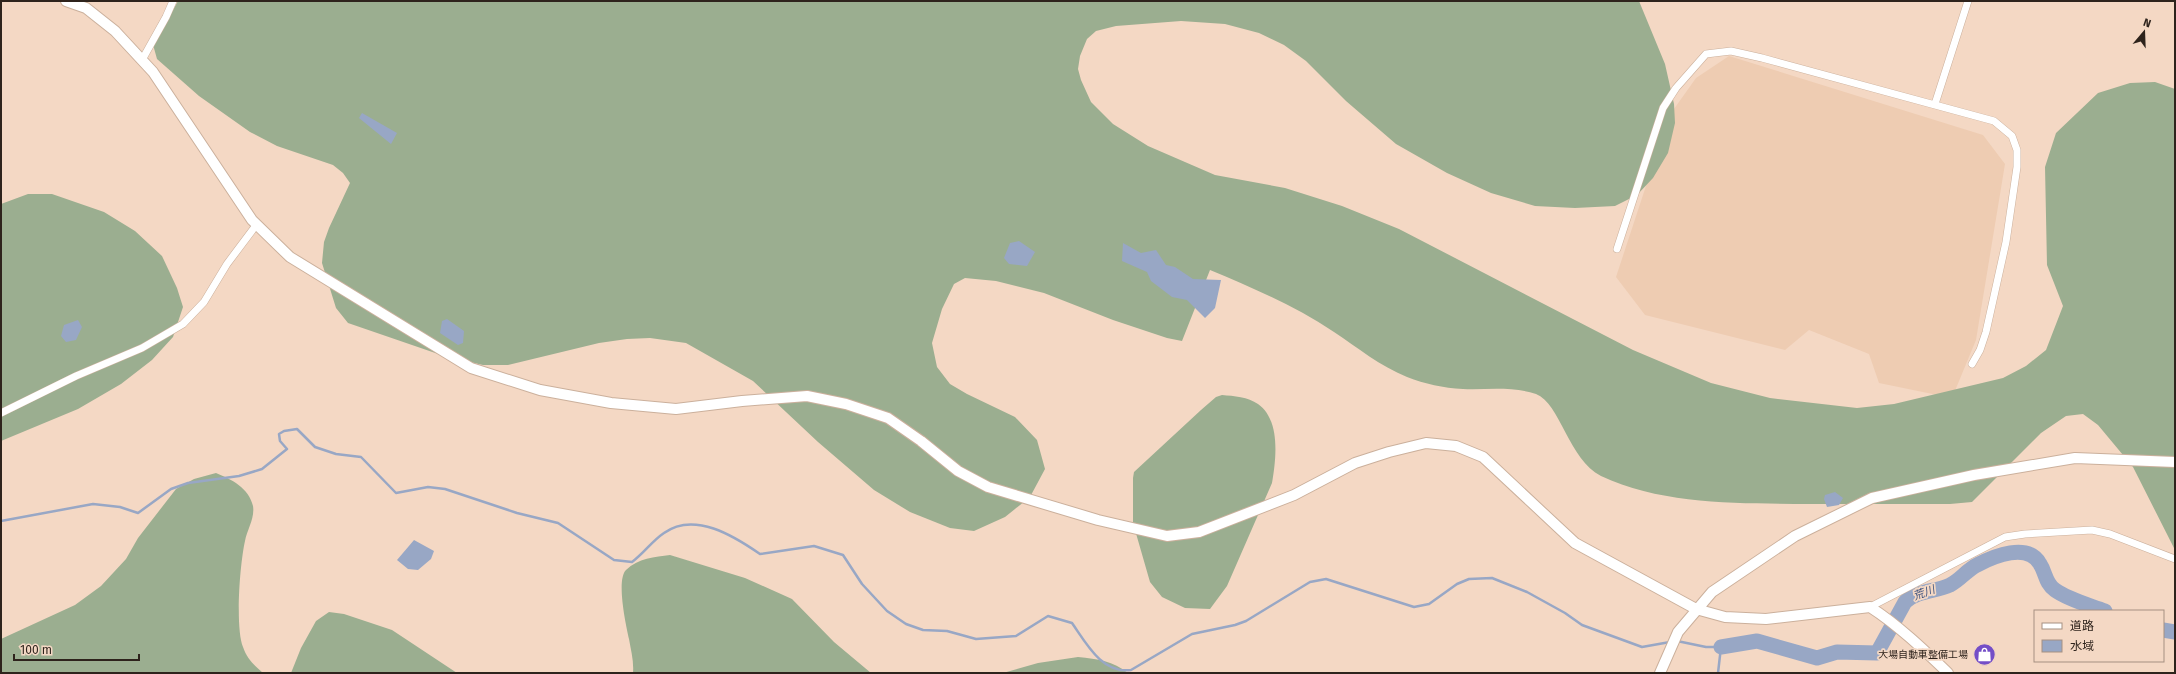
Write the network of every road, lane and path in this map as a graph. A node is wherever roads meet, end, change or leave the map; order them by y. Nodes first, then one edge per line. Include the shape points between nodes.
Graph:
1 (66, 1) edge
2 (173, 1) edge
3 (1968, 1) edge
4 (142, 60) junction
5 (1935, 104) junction
6 (257, 224) junction
7 (1617, 249) dead end
8 (1972, 364) dead end
9 (1, 413) edge
10 (2175, 462) edge
11 (2175, 559) edge
12 (1870, 607) junction
13 (1696, 609) junction
14 (1660, 673) edge
15 (1948, 673) edge

1 - 4 street via 86,8 116,31
2 - 4 street
3 - 5 street
4 - 6 street via 153,72
5 - 7 street via 1754,56 1731,51 1706,54 1676,88 1663,108
5 - 8 street via 1994,121 2012,136 2018,150 2006,242 1986,332
6 - 9 street via 227,264 204,302 183,324 142,348 69,379
6 - 13 street via 290,257 471,368 540,390 611,403 676,409 807,396 846,404 888,418 958,471 988,487 1098,520 1166,536 1199,532 1294,495 1355,463 1389,452 1426,443 1456,446 1483,457 1575,543
10 - 13 street via 2075,458 1974,475 1872,498 1795,536 1712,592
11 - 12 street via 2110,534 2092,530 2005,537
12 - 13 street via 1766,619 1725,617
12 - 15 street via 1883,615
13 - 14 street via 1676,636

